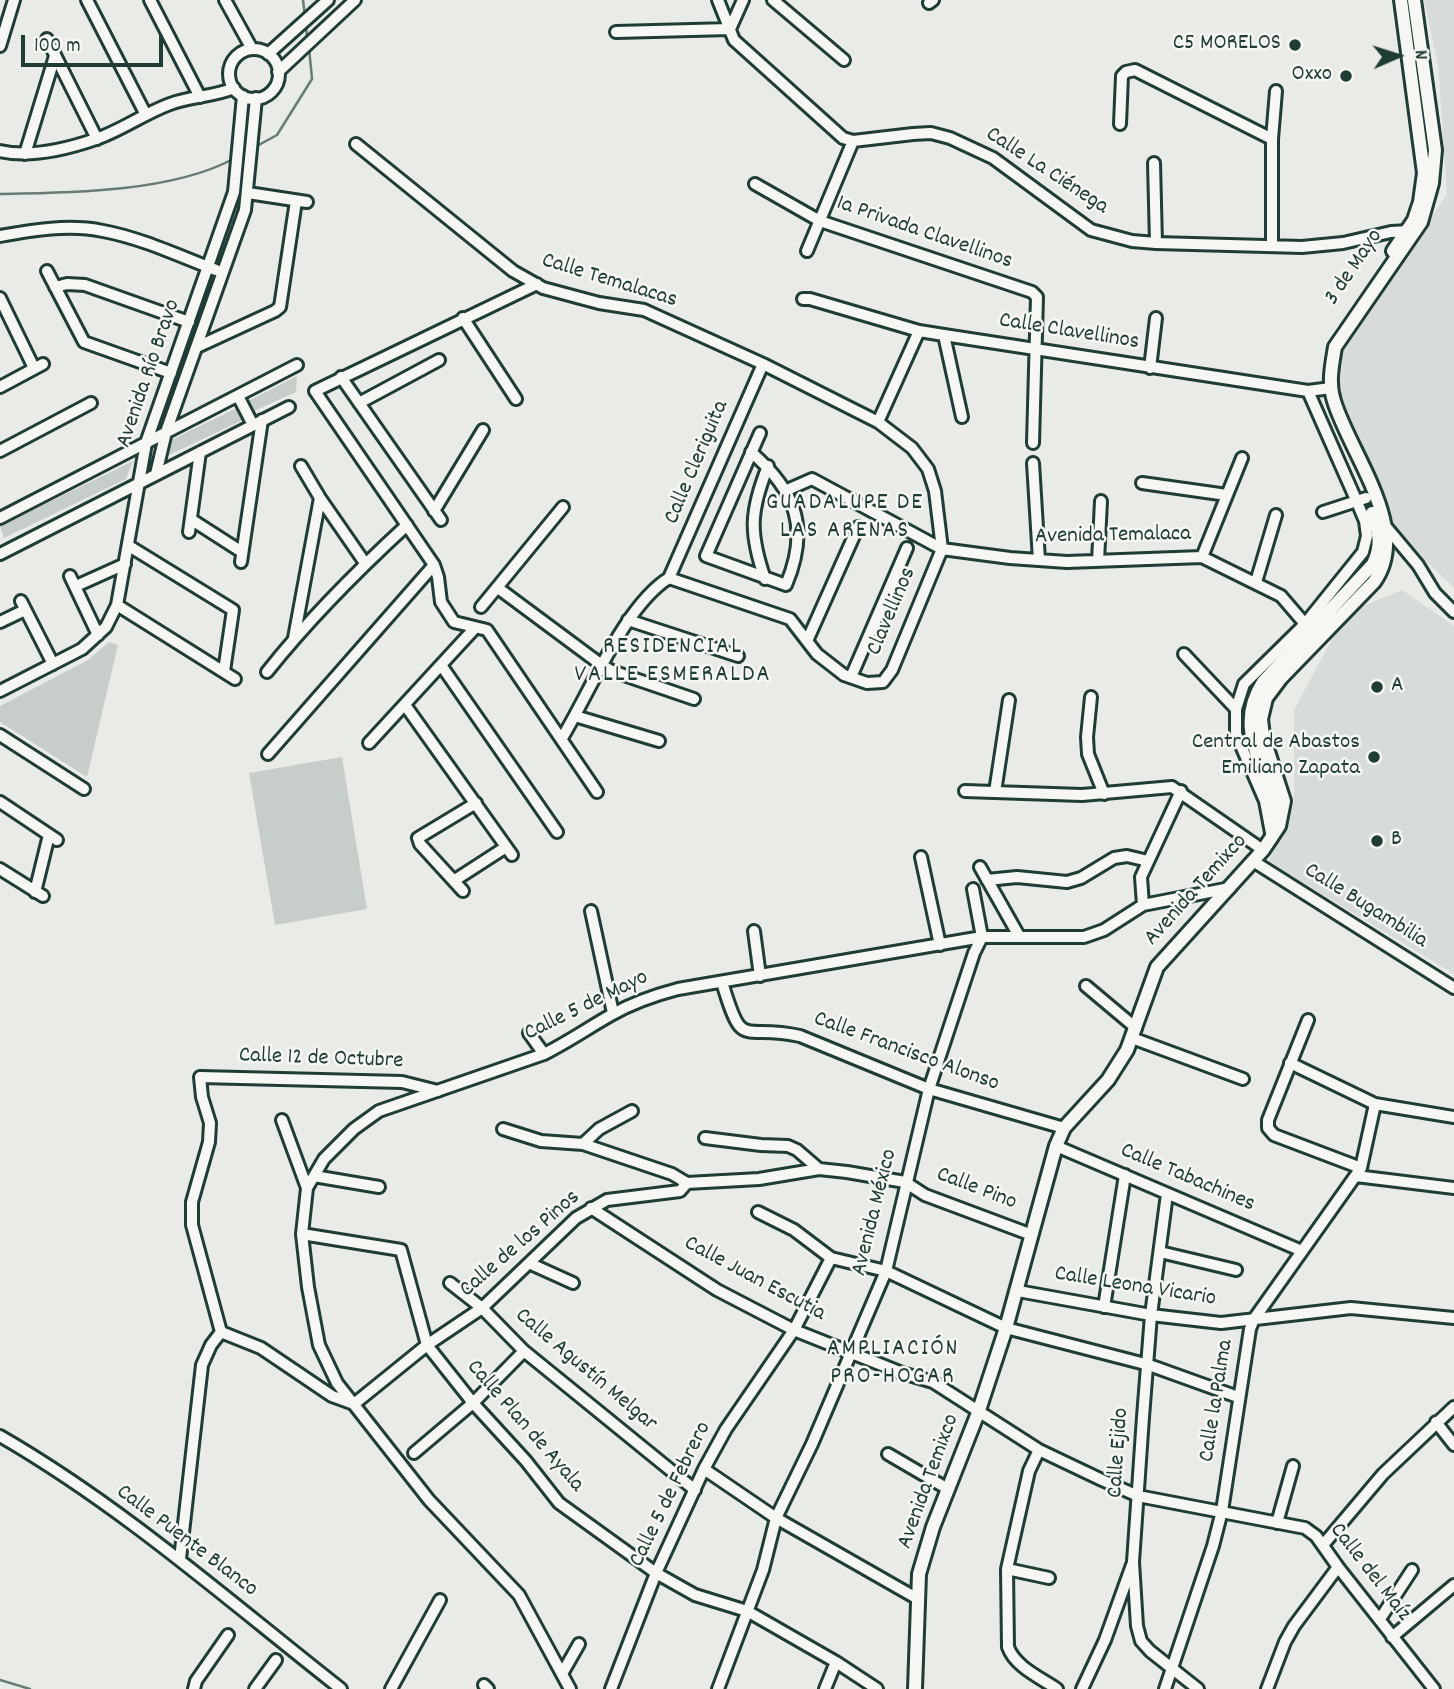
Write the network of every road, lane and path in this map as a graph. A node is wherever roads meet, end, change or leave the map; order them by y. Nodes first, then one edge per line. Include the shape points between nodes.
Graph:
1 (13, 0) edge
2 (87, 0) edge
3 (150, 0) edge
4 (225, 0) edge
5 (328, 0) edge
6 (355, 0) edge
7 (718, 0) edge
8 (743, 0) edge
9 (773, 0) edge
10 (1401, 0) edge
11 (1414, 0) edge
12 (730, 29) junction
13 (616, 32) dead end
14 (47, 39) dead end
15 (0, 46) edge
16 (252, 49) junction
17 (268, 54) junction
18 (55, 56) junction
19 (844, 60) dead end
20 (278, 72) junction
21 (234, 88) junction
22 (1276, 91) dead end
23 (243, 96) junction
24 (200, 97) junction
25 (256, 98) junction
26 (146, 115) junction
27 (1120, 124) dead end
28 (97, 139) junction
29 (1272, 139) junction
30 (853, 141) junction
31 (356, 144) dead end
32 (0, 151) edge
33 (25, 154) junction
34 (1154, 163) dead end
35 (755, 184) dead end
36 (248, 193) junction
37 (820, 221) junction
38 (1411, 231) junction
39 (0, 236) edge
40 (1156, 243) junction
41 (1272, 245) junction
42 (807, 251) dead end
43 (209, 267) junction
44 (47, 271) dead end
45 (222, 272) junction
46 (537, 284) junction
47 (55, 287) junction
48 (0, 298) edge
49 (803, 299) dead end
50 (463, 318) junction
51 (1156, 318) dead end
52 (189, 322) junction
53 (919, 331) junction
54 (944, 335) junction
55 (197, 347) junction
56 (1036, 348) junction
57 (439, 360) dead end
58 (763, 364) junction
59 (297, 365) dead end
60 (1150, 368) junction
61 (171, 373) junction
62 (341, 377) junction
63 (0, 387) edge
64 (1327, 388) junction
65 (1308, 391) junction
66 (238, 397) junction
67 (516, 399) dead end
68 (91, 403) dead end
69 (359, 403) junction
70 (289, 407) dead end
71 (962, 417) dead end
72 (257, 422) junction
73 (878, 422) junction
74 (483, 430) dead end
75 (166, 432) junction
76 (760, 433) dead end
77 (146, 443) junction
78 (1033, 443) dead end
79 (0, 451) edge
80 (200, 452) junction
81 (751, 452) junction
82 (1242, 458) dead end
83 (1033, 463) dead end
84 (302, 466) dead end
85 (768, 466) junction
86 (156, 474) junction
87 (138, 482) junction
88 (1142, 483) dead end
89 (787, 490) junction
90 (1227, 495) junction
91 (320, 498) junction
92 (1362, 500) junction
93 (1101, 501) dead end
94 (563, 507) dead end
95 (1323, 512) dead end
96 (1276, 515) dead end
97 (0, 518) edge
98 (1375, 521) junction
99 (407, 525) junction
100 (858, 527) dead end
101 (129, 546) junction
102 (907, 548) dead end
103 (942, 549) junction
104 (1, 551) edge
105 (1379, 552) joint
106 (1202, 557) junction
107 (1039, 560) junction
108 (1098, 561) junction
109 (365, 563) junction
110 (125, 564) junction
111 (434, 565) junction
112 (669, 578) junction
113 (765, 579) junction
114 (1255, 582) junction
115 (498, 588) junction
116 (117, 605) junction
117 (481, 607) dead end
118 (1454, 612) edge
119 (628, 620) junction
120 (0, 622) edge
121 (1305, 624) junction
122 (474, 628) junction
123 (98, 635) junction
124 (294, 638) junction
125 (807, 641) junction
126 (1184, 654) dead end
127 (738, 656) dead end
128 (53, 664) junction
129 (441, 665) junction
130 (603, 666) junction
131 (224, 671) junction
132 (267, 672) dead end
133 (851, 677) junction
134 (235, 679) dead end
135 (1, 687) edge
136 (1091, 698) dead end
137 (694, 699) dead end
138 (1009, 701) dead end
139 (405, 705) junction
140 (1236, 709) junction
141 (576, 716) junction
142 (0, 735) edge
143 (562, 738) junction
144 (659, 741) dead end
145 (369, 743) dead end
146 (268, 754) dead end
147 (84, 789) dead end
148 (965, 791) dead end
149 (1181, 791) junction
150 (597, 792) dead end
151 (995, 792) junction
152 (1104, 794) junction
153 (0, 802) edge
154 (475, 803) junction
155 (557, 832) dead end
156 (1275, 832) junction
157 (1263, 850) junction
158 (921, 857) dead end
159 (1148, 861) junction
160 (1253, 862) junction
161 (980, 867) dead end
162 (0, 869) edge
163 (455, 880) junction
164 (987, 880) junction
165 (973, 888) dead end
166 (1230, 888) junction
167 (463, 891) dead end
168 (1143, 905) junction
169 (591, 911) dead end
170 (754, 931) dead end
171 (1019, 936) junction
172 (982, 937) junction
173 (940, 945) junction
174 (760, 976) junction
175 (722, 982) junction
176 (1086, 986) dead end
177 (1454, 988) edge
178 (613, 1013) junction
179 (1308, 1020) dead end
180 (529, 1033) dead end
181 (1134, 1033) junction
182 (544, 1054) junction
183 (1290, 1063) junction
184 (1242, 1079) dead end
185 (929, 1089) junction
186 (439, 1091) junction
187 (1375, 1104) junction
188 (632, 1111) dead end
189 (1454, 1117) edge
190 (282, 1120) dead end
191 (1064, 1128) junction
192 (503, 1129) dead end
193 (705, 1138) dead end
194 (583, 1144) junction
195 (1056, 1146) junction
196 (819, 1168) junction
197 (1359, 1172) junction
198 (1125, 1175) junction
199 (314, 1176) junction
200 (905, 1182) junction
201 (687, 1183) junction
202 (379, 1187) dead end
203 (307, 1188) junction
204 (1454, 1188) edge
205 (1167, 1194) junction
206 (591, 1208) junction
207 (758, 1212) dead end
208 (302, 1234) junction
209 (1032, 1235) junction
210 (1302, 1251) junction
211 (1160, 1252) junction
212 (831, 1258) junction
213 (531, 1264) junction
214 (1236, 1270) dead end
215 (886, 1271) junction
216 (450, 1283) dead end
217 (573, 1283) dead end
218 (1018, 1291) junction
219 (1104, 1307) junction
220 (482, 1308) junction
221 (1151, 1315) junction
222 (1454, 1318) edge
223 (1254, 1319) junction
224 (1006, 1328) junction
225 (794, 1330) junction
226 (221, 1332) junction
227 (428, 1345) junction
228 (524, 1351) junction
229 (852, 1352) junction
230 (1149, 1365) junction
231 (1238, 1397) junction
232 (473, 1403) junction
233 (354, 1404) junction
234 (1454, 1407) edge
235 (978, 1412) junction
236 (1436, 1422) junction
237 (0, 1436) edge
238 (1454, 1445) edge
239 (1039, 1450) junction
240 (414, 1453) dead end
241 (888, 1454) dead end
242 (1293, 1466) dead end
243 (704, 1469) junction
244 (948, 1489) junction
245 (695, 1490) junction
246 (1138, 1496) junction
247 (1222, 1511) junction
248 (776, 1518) junction
249 (1277, 1523) junction
250 (1323, 1545) junction
251 (180, 1559) junction
252 (1133, 1562) junction
253 (1338, 1567) junction
254 (1007, 1569) junction
255 (1412, 1570) dead end
256 (656, 1573) junction
257 (1049, 1578) dead end
258 (1454, 1585) edge
259 (918, 1599) junction
260 (440, 1600) dead end
261 (747, 1611) junction
262 (1380, 1619) junction
263 (228, 1635) dead end
264 (1392, 1637) junction
265 (579, 1644) dead end
266 (276, 1660) dead end
267 (836, 1662) junction
268 (1172, 1667) junction
269 (563, 1672) junction
270 (327, 1678) junction
271 (194, 1689) edge
272 (254, 1689) edge
273 (319, 1689) edge
274 (340, 1689) edge
275 (391, 1689) edge
276 (570, 1689) edge
277 (611, 1689) edge
278 (718, 1689) edge
279 (825, 1689) edge
280 (877, 1689) edge
281 (915, 1689) edge
282 (1057, 1689) edge
283 (1082, 1689) edge
284 (1165, 1689) edge
285 (1198, 1689) edge
286 (1267, 1689) edge
287 (1434, 1689) edge

1 - 15 street
2 - 26 street
3 - 24 street
4 - 16 street
5 - 17 street
6 - 20 street
7 - 12 street
8 - 12 street
9 - 19 street
10 - 38 main road, 3 de Mayo via 1424,173
11 - 38 main road via 1435,168 1429,200
12 - 13 street
12 - 30 street via 734,40 843,138
14 - 18 street
16 - 17 street
16 - 21 street via 234,58 229,79
17 - 20 street
18 - 28 street
18 - 33 street
20 - 25 street via 273,89
21 - 23 street
21 - 24 street
22 - 29 street
23 - 25 street
23 - 43 street, Avenida Río Bravo via 234,192
24 - 26 street
25 - 36 street, Avenida Río Bravo
26 - 28 street
27 - 29 street via 1122,76 1135,70
28 - 33 street
29 - 41 street
30 - 37 street
30 - 40 street, Calle La Ciénega via 914,134 950,138 993,158 1091,230
31 - 46 street, Calle Temalacas via 513,271
32 - 33 street
34 - 40 street
35 - 37 street, 1a Privada Clavellinos
36 - 45 street, Avenida Río Bravo
36 - 55 street via 302,202 280,306
37 - 42 street
37 - 56 street, 1a Privada Clavellinos via 1032,292 1038,304
38 - 41 street, Calle La Ciénega via 1343,243
38 - 64 main road, 3 de Mayo via 1336,332 1327,352
39 - 43 street via 66,228 102,231
40 - 41 street, Calle La Ciénega
43 - 45 street
43 - 52 street, Avenida Río Bravo
44 - 47 street
45 - 55 street, Avenida Río Bravo
46 - 50 street
46 - 58 street, Calle Temalacas via 598,303 644,310
47 - 52 street via 85,285
47 - 61 street via 83,342
48 - 63 street via 38,366
49 - 53 street, Calle Clavellinos
50 - 62 street
50 - 67 street
51 - 60 street
52 - 61 street, Avenida Río Bravo
53 - 54 street, Calle Clavellinos
53 - 73 street
54 - 56 street, Calle Clavellinos
54 - 71 street
55 - 75 street, Avenida Río Bravo
56 - 60 street, Calle Clavellinos
56 - 78 street
57 - 69 street
58 - 73 street, Clavellinos
58 - 112 street, Calle Cleriguita
59 - 66 street
60 - 65 street, Calle Clavellinos
61 - 77 street, Avenida Río Bravo
62 - 69 street
62 - 99 street via 315,391
64 - 65 street, Calle Clavellinos
64 - 92 main road, 3 de Mayo
64 - 98 main road
65 - 92 street
66 - 72 street
66 - 75 street
68 - 79 street
69 - 74 street via 438,515
70 - 72 street
72 - 80 street
72 - 80 street via 241,557 190,526
73 - 103 street, Clavellinos via 912,448 928,469
75 - 77 street
75 - 86 street, Avenida Río Bravo
76 - 81 street
77 - 87 street, Avenida Río Bravo
77 - 97 street
80 - 86 street
81 - 85 street
81 - 113 street via 706,556
82 - 90 street
83 - 107 street
84 - 91 street
85 - 89 street
85 - 113 street via 753,516 755,550
86 - 87 street
87 - 101 street, Avenida Río Bravo
87 - 104 street
88 - 90 street
89 - 103 street via 812,480
89 - 113 street via 797,519 797,549 786,585
90 - 106 street
91 - 109 street
91 - 124 street
92 - 95 street
92 - 98 main road, 3 de Mayo
93 - 108 street
94 - 115 street
96 - 114 street
98 - 105 main road, 3 de Mayo
98 - 118 street via 1411,555 1435,593
98 - 121 street via 1363,552
98 - 156 main road via 1387,551 1383,570 1266,698 1263,736 1284,801
99 - 109 street
99 - 111 street
100 - 125 street
101 - 110 street, Avenida Río Bravo
101 - 131 street via 233,610
102 - 133 street
103 - 107 street, Avenida Temalaca
103 - 133 street, Clavellinos via 892,670 883,682
105 - 156 main road, Avenida Temixco via 1254,696 1251,740 1275,800
106 - 108 street, Avenida Temalaca
106 - 114 street, Avenida Temalaca
107 - 108 street, Avenida Temalaca
109 - 124 street
110 - 116 street, Avenida Río Bravo
110 - 123 street via 73,581
111 - 122 street via 441,602 454,622
111 - 146 street
112 - 119 street via 657,585
112 - 125 street, Clavellinos via 789,619
114 - 121 street, Avenida Temalaca via 1281,596
115 - 117 street
115 - 130 street
116 - 123 street, Avenida Río Bravo
116 - 131 street
119 - 127 street
119 - 130 street
120 - 128 street via 23,605
121 - 140 street via 1244,684
122 - 129 street
122 - 143 street via 486,630
123 - 128 street, Avenida Río Bravo
124 - 132 street
125 - 133 street, Clavellinos via 817,654
126 - 140 street
128 - 135 street, Avenida Río Bravo
129 - 139 street
129 - 155 street
130 - 137 street
130 - 141 street
131 - 134 street
136 - 152 street via 1088,754
138 - 151 street
139 - 145 street
139 - 154 street
140 - 156 street via 1236,734
141 - 143 street
141 - 144 street
142 - 147 street
143 - 150 street
148 - 151 street
149 - 152 street via 1172,786
149 - 157 street
149 - 159 street
151 - 152 street
153 - 162 street via 53,837 39,894
154 - 163 street via 509,851
154 - 163 street via 418,838
156 - 157 main road, Avenida Temixco
157 - 160 main road, Avenida Temixco
158 - 173 street
159 - 164 street via 1114,858 1067,881
159 - 168 street via 1141,877
160 - 166 main road, Avenida Temixco
160 - 177 street, Calle Bugambilia
161 - 164 street
163 - 167 street
164 - 171 street
165 - 172 street
166 - 168 street, Calle 5 de Mayo
166 - 181 main road, Avenida Temixco via 1157,967
168 - 171 street, Calle 5 de Mayo via 1084,937
169 - 178 street
170 - 174 street
171 - 172 street, Calle 5 de Mayo
172 - 173 street, Calle 5 de Mayo
172 - 185 street, Avenida México
173 - 174 street, Calle 5 de Mayo
174 - 175 street, Calle 5 de Mayo
175 - 178 street, Calle 5 de Mayo via 649,997
175 - 185 street, Calle Francisco Alonso via 740,1028 750,1033 800,1036
176 - 181 street
178 - 182 street, Calle 5 de Mayo
179 - 183 street
180 - 182 street
181 - 184 street
181 - 191 main road, Avenida Temixco via 1108,1080
182 - 186 street, Calle 5 de Mayo
183 - 187 street
183 - 197 street via 1268,1128 1274,1135
185 - 191 street, Calle Francisco Alonso
185 - 200 street, Avenida México
186 - 199 street, Calle 5 de Mayo via 379,1111 346,1137
186 - 226 street, Calle 12 de Octubre via 402,1082 200,1077 210,1123 209,1142 192,1202 192,1225
187 - 189 street
187 - 197 street, Calle la Palma
188 - 194 street via 599,1129
190 - 203 street
191 - 195 main road, Avenida Temixco
192 - 194 street via 541,1140
193 - 196 street via 788,1146
194 - 201 street
195 - 198 street, Calle Tabachines
195 - 209 main road, Avenida Temixco
196 - 200 street, Calle de los Pinos
196 - 201 street, Calle de los Pinos via 759,1179
197 - 204 street
197 - 210 street, Calle la Palma
198 - 205 street, Calle Tabachines
198 - 219 street
199 - 202 street
199 - 203 street, Calle 5 de Mayo
200 - 209 street, Calle Pino via 925,1195
200 - 215 street, Avenida México
201 - 206 street, Calle de los Pinos via 680,1191 607,1200
203 - 208 street, Calle 5 de Mayo
205 - 210 street, Calle Tabachines
205 - 211 street, Calle Ejido
206 - 213 street, Calle de los Pinos
206 - 225 street, Calle Juan Escutia via 717,1290
207 - 212 street via 794,1230
208 - 227 street, Calle Plan de Ayala via 401,1250
208 - 233 street, Calle 5 de Mayo via 319,1345 337,1383
209 - 218 main road, Avenida Temixco
210 - 223 street, Calle la Palma
211 - 214 street
211 - 221 street, Calle Ejido
212 - 215 street
212 - 225 street, Calle 5 de Febrero
213 - 217 street
213 - 220 street, Calle de los Pinos
215 - 224 street
215 - 229 street, Avenida México
216 - 220 street, Calle Agustín Melgar
218 - 219 street, Calle Leona Vicario
218 - 224 main road, Avenida Temixco
219 - 221 street, Calle Leona Vicario
220 - 227 street, Calle de los Pinos
220 - 228 street, Calle Agustín Melgar
221 - 223 street, Calle Leona Vicario via 1221,1323
221 - 230 street, Calle Ejido
222 - 223 street, Calle Leona Vicario via 1351,1308
223 - 231 street, Calle la Palma
224 - 230 street
224 - 235 main road, Avenida Temixco
225 - 229 street, Calle Juan Escutia
225 - 243 street, Calle 5 de Febrero
226 - 233 street, Calle 5 de Mayo via 261,1349 332,1396
226 - 251 street via 202,1365
227 - 232 street, Calle Plan de Ayala
227 - 233 street, Calle de los Pinos
228 - 232 street
228 - 245 street, Calle Agustín Melgar
229 - 235 street, Calle Juan Escutia via 933,1382
229 - 248 street, Avenida México
230 - 231 street
230 - 246 street, Calle Ejido
231 - 247 street, Calle la Palma
232 - 240 street
232 - 256 street, Calle Plan de Ayala via 559,1503
233 - 269 street, Calle 5 de Mayo via 429,1500 519,1595
234 - 236 street
235 - 239 street, Calle del Maíz
235 - 244 main road, Avenida Temixco
236 - 238 street
236 - 250 street via 1383,1474
237 - 251 street, Calle Puente Blanco
239 - 246 street, Calle del Maíz
239 - 254 street via 1029,1471
241 - 244 street
242 - 249 street
243 - 245 street, Calle 5 de Febrero
243 - 248 street
244 - 259 main road, Avenida Temixco via 919,1574
245 - 256 street, Calle 5 de Febrero
246 - 247 street, Calle del Maíz
246 - 252 street, Calle Ejido
247 - 249 street, Calle del Maíz
247 - 268 street, Calle la Palma
248 - 259 street
248 - 261 street, Avenida México
249 - 250 street, Calle del Maíz via 1305,1528
250 - 253 street, Calle del Maíz
251 - 270 street, Calle Puente Blanco
252 - 268 street, Calle Ejido via 1142,1641
252 - 283 street
253 - 262 street, Calle del Maíz
253 - 286 street via 1294,1626
254 - 257 street
254 - 282 street via 1011,1656
255 - 262 street
256 - 261 street, Calle Plan de Ayala via 695,1595
256 - 277 street, Calle 5 de Febrero
258 - 264 street
259 - 281 main road, Avenida Temixco
260 - 275 street
261 - 267 street, Calle Plan de Ayala
261 - 278 street, Avenida México
262 - 264 street, Calle del Maíz
263 - 271 street
264 - 287 street, Calle del Maíz
265 - 269 street
266 - 272 street
267 - 279 street
267 - 280 street, Calle Plan de Ayala
268 - 284 street, Calle la Palma
268 - 285 street, Calle Ejido
269 - 276 street, Calle 5 de Mayo
270 - 273 street
270 - 274 street, Calle Puente Blanco

